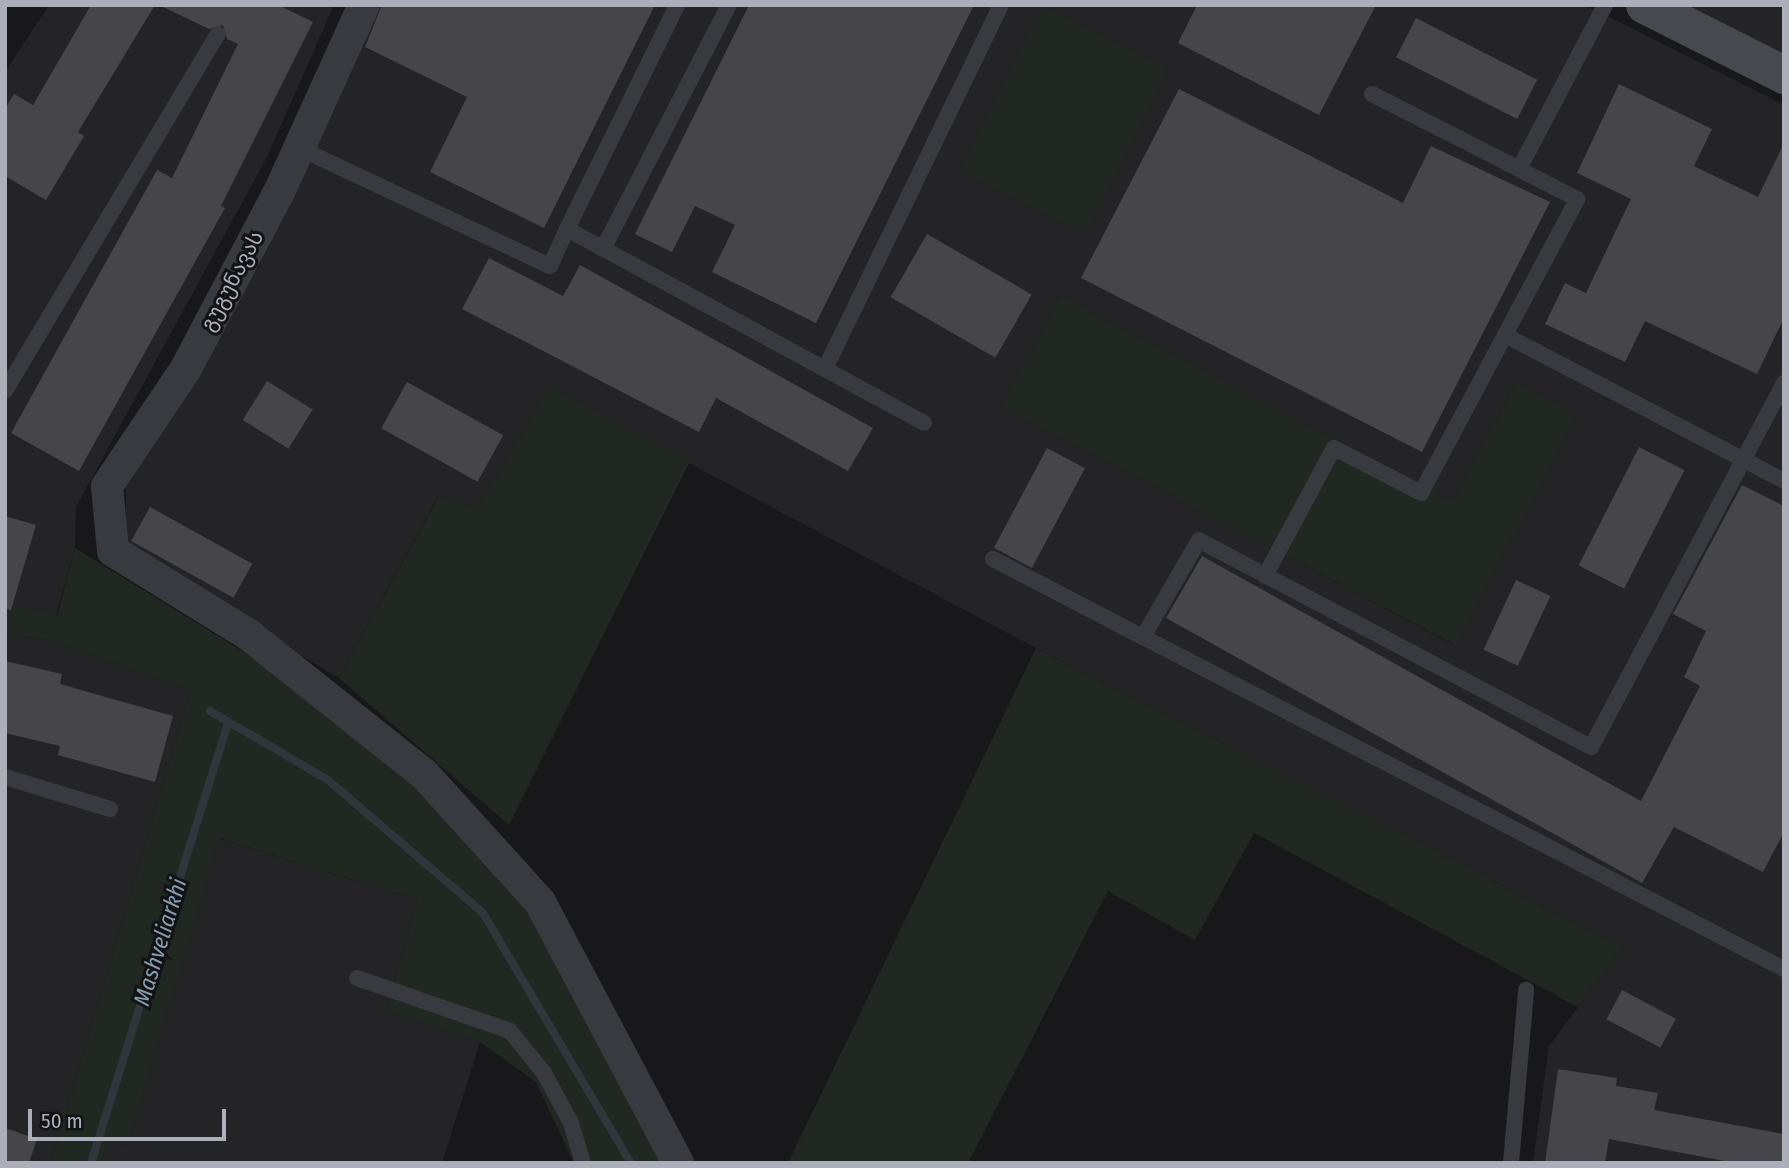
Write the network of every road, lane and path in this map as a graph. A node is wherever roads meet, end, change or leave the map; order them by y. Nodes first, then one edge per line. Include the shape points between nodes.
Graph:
1 (364, 5) edge
2 (677, 5) edge
3 (729, 5) edge
4 (1001, 5) edge
5 (1605, 5) edge
6 (1645, 5) edge
7 (218, 34) dead end
8 (1781, 66) edge
9 (1373, 94) dead end
10 (299, 148) junction
11 (1519, 169) junction
12 (567, 229) junction
13 (603, 249) junction
14 (1505, 335) junction
15 (825, 369) junction
16 (1784, 383) edge
17 (5, 391) edge
18 (924, 423) dead end
19 (1743, 460) junction
20 (1784, 481) edge
21 (993, 559) dead end
22 (1265, 576) junction
23 (1143, 637) junction
24 (5, 777) edge
25 (110, 809) dead end
26 (1784, 969) edge
27 (357, 978) dead end
28 (1526, 990) dead end
29 (583, 1163) edge
30 (678, 1163) edge
31 (1511, 1163) edge

1 - 10 street, გუგუნავას
2 - 12 lane
3 - 13 lane
4 - 15 lane
5 - 11 lane
6 - 8 main road
7 - 17 lane
9 - 11 lane
10 - 12 lane via 550,266
10 - 30 street, გუგუნავას via 185,370 107,486 113,551 248,635 424,774 540,902
11 - 14 lane via 1577,199
12 - 13 lane
13 - 15 lane
14 - 19 lane
14 - 22 lane via 1421,493 1334,448
15 - 18 lane
16 - 19 lane
19 - 20 lane
19 - 22 lane via 1591,747
21 - 23 lane
22 - 23 lane via 1199,540
23 - 26 lane
24 - 25 lane
27 - 29 lane via 510,1031 550,1083 571,1123
28 - 31 lane

